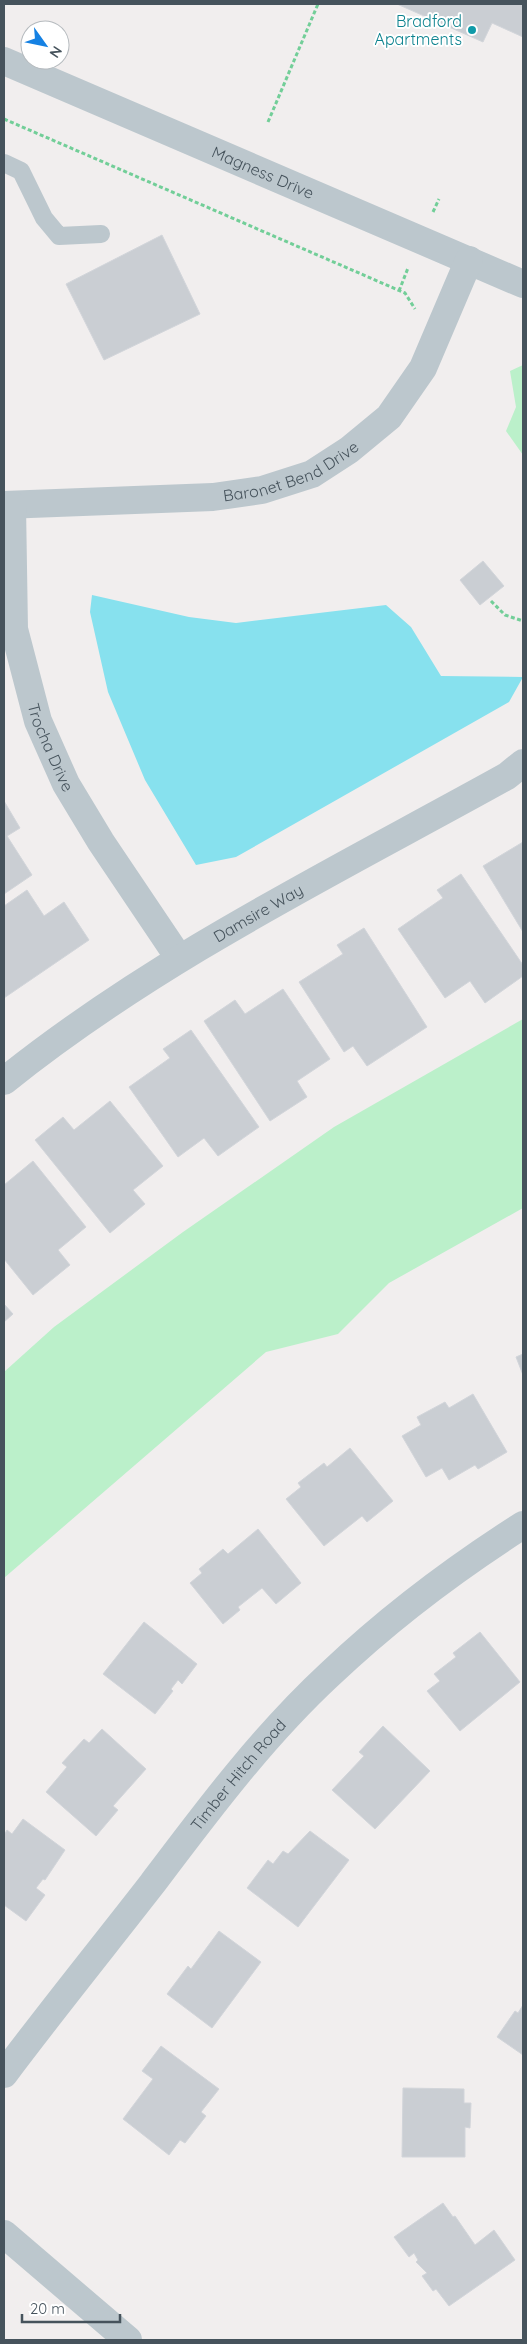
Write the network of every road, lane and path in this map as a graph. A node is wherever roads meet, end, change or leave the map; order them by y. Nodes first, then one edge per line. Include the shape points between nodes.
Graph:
1 (318, 4) edge
2 (4, 62) edge
3 (4, 120) edge
4 (268, 122) dead end
5 (4, 164) edge
6 (102, 234) dead end
7 (469, 260) junction
8 (523, 284) edge
9 (416, 310) dead end
10 (8, 505) edge
11 (490, 601) dead end
12 (523, 621) edge
13 (523, 763) edge
14 (178, 958) junction
15 (4, 1081) edge
16 (523, 1525) edge
17 (4, 2074) edge
18 (4, 2234) edge
19 (128, 2340) edge

1 - 4 path
2 - 7 street, Magness Drive
3 - 9 path via 405,293
5 - 6 lane via 21,171 44,218 59,236
7 - 8 street, Magness Drive
7 - 10 street, Baronet Bend Drive via 423,368 389,417 349,450 312,474 262,490 214,497
10 - 14 street, Trocha Drive via 14,629 38,721 71,792
11 - 12 path via 505,616
13 - 14 street, Damsire Way via 507,776
14 - 15 street, Damsire Way
16 - 17 street, Timber Hitch Road via 443,1578 388,1622 329,1674 278,1726 198,1823
18 - 19 street

